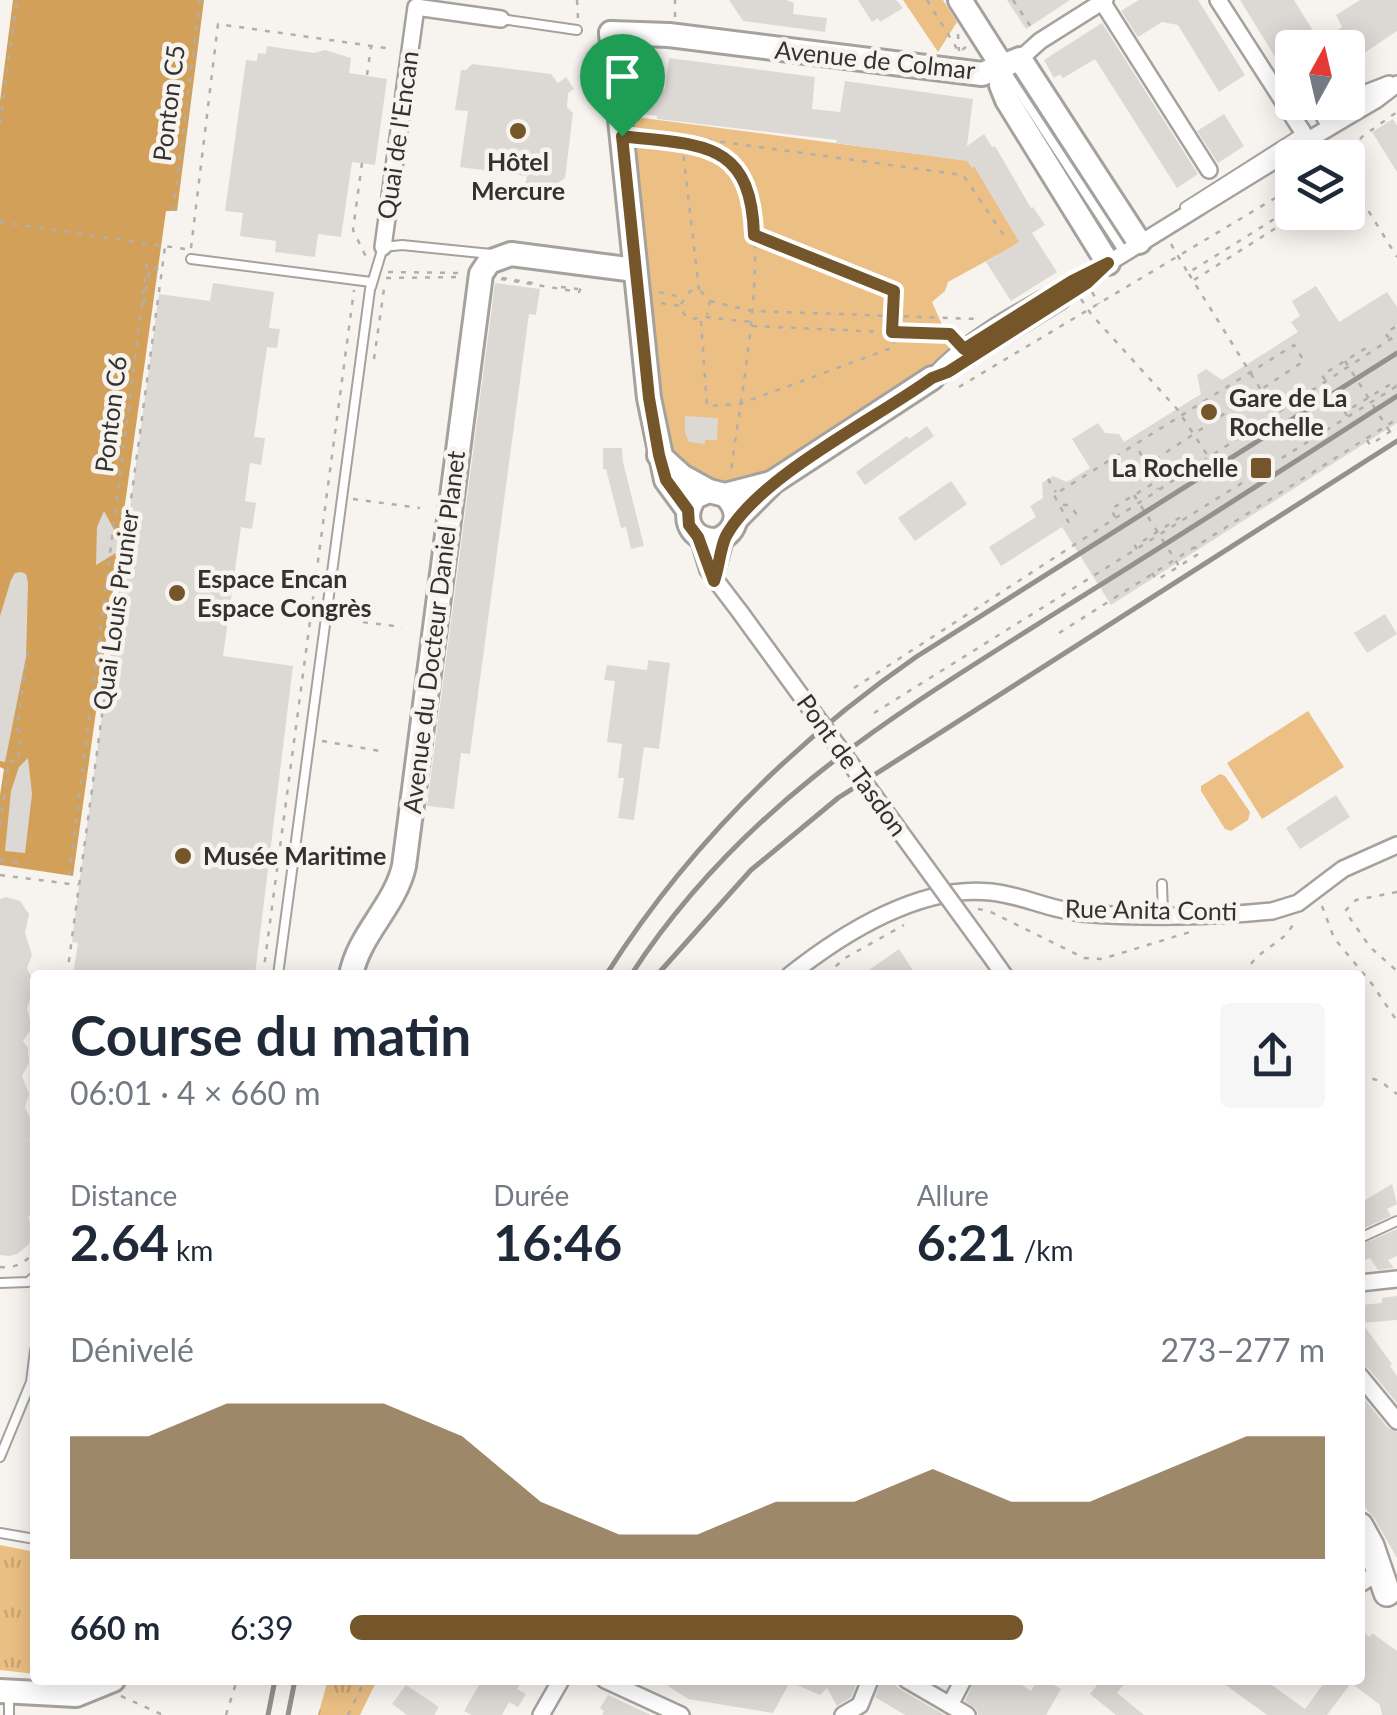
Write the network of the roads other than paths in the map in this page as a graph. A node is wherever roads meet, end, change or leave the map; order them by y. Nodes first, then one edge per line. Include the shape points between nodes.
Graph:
1 (960, 0) edge
2 (1218, 0) edge
3 (1103, 1) edge
4 (501, 19) joint
5 (577, 30) road end
6 (1011, 62) junction
7 (1397, 82) edge
8 (1306, 136) junction
9 (1208, 170) dead end
10 (383, 247) junction
11 (1124, 252) junction
12 (502, 255) junction
13 (191, 259) dead end
14 (635, 270) junction
15 (372, 282) junction
16 (932, 378) joint
17 (659, 455) junction
18 (773, 482) junction
19 (722, 486) junction
20 (688, 510) junction
21 (731, 528) junction
22 (698, 537) junction
23 (714, 581) junction
24 (1397, 845) edge
25 (1162, 884) dead end
26 (1163, 914) junction
27 (279, 970) edge
28 (353, 970) edge
29 (797, 970) edge
30 (1000, 970) edge
31 (1397, 1222) edge
32 (1365, 1236) edge
33 (1397, 1279) edge
34 (30, 1280) edge
35 (0, 1283) edge
36 (1365, 1283) edge
37 (1365, 1382) edge
38 (30, 1384) edge
39 (1397, 1421) edge
40 (0, 1457) edge
41 (0, 1533) edge
42 (1365, 1535) edge
43 (30, 1538) edge
44 (1375, 1585) edge
45 (559, 1685) edge
46 (615, 1685) edge
47 (868, 1685) edge
48 (916, 1685) edge
49 (960, 1685) edge
50 (102, 1686) edge
51 (6, 1699) edge
52 (950, 1705) junction
53 (541, 1715) edge
54 (681, 1715) edge
55 (843, 1715) edge
56 (968, 1715) edge

1 - 6 main road via 983,37
2 - 8 street
3 - 6 street
3 - 9 street
4 - 5 lane, Quai de l'Encan
4 - 10 street, Quai de l'Encan via 416,7
6 - 11 main road
6 - 11 main road via 1001,84 1007,100
6 - 14 main road, Avenue de Colmar via 982,74 630,30 616,78
7 - 8 street via 1366,93
8 - 11 street
10 - 12 lane
10 - 15 lane via 380,275
11 - 16 street
12 - 14 main road
12 - 28 main road, Avenue du Docteur Daniel Planet via 481,276 404,866
13 - 15 lane
14 - 17 main road via 646,296
15 - 27 lane
16 - 18 main road
17 - 19 main road via 682,476
17 - 20 main road via 666,480
18 - 19 main road
18 - 21 main road
19 - 20 main road via 696,498
19 - 21 main road via 732,502
20 - 22 main road
21 - 22 main road via 717,540
21 - 23 street
22 - 23 street
23 - 30 street, Pont de Tasdon, bridge
24 - 26 street, Rue Anita Conti via 1343,869 1286,908
25 - 26 lane
26 - 29 street, Rue Anita Conti via 1078,913 997,892 949,894 870,924
31 - 32 lane
33 - 36 street
34 - 35 lane
37 - 39 street
38 - 40 lane
41 - 43 lane
42 - 44 main road
45 - 53 street
46 - 54 street
47 - 55 street via 860,1705
48 - 52 street
49 - 52 street
50 - 51 main road
52 - 56 street

